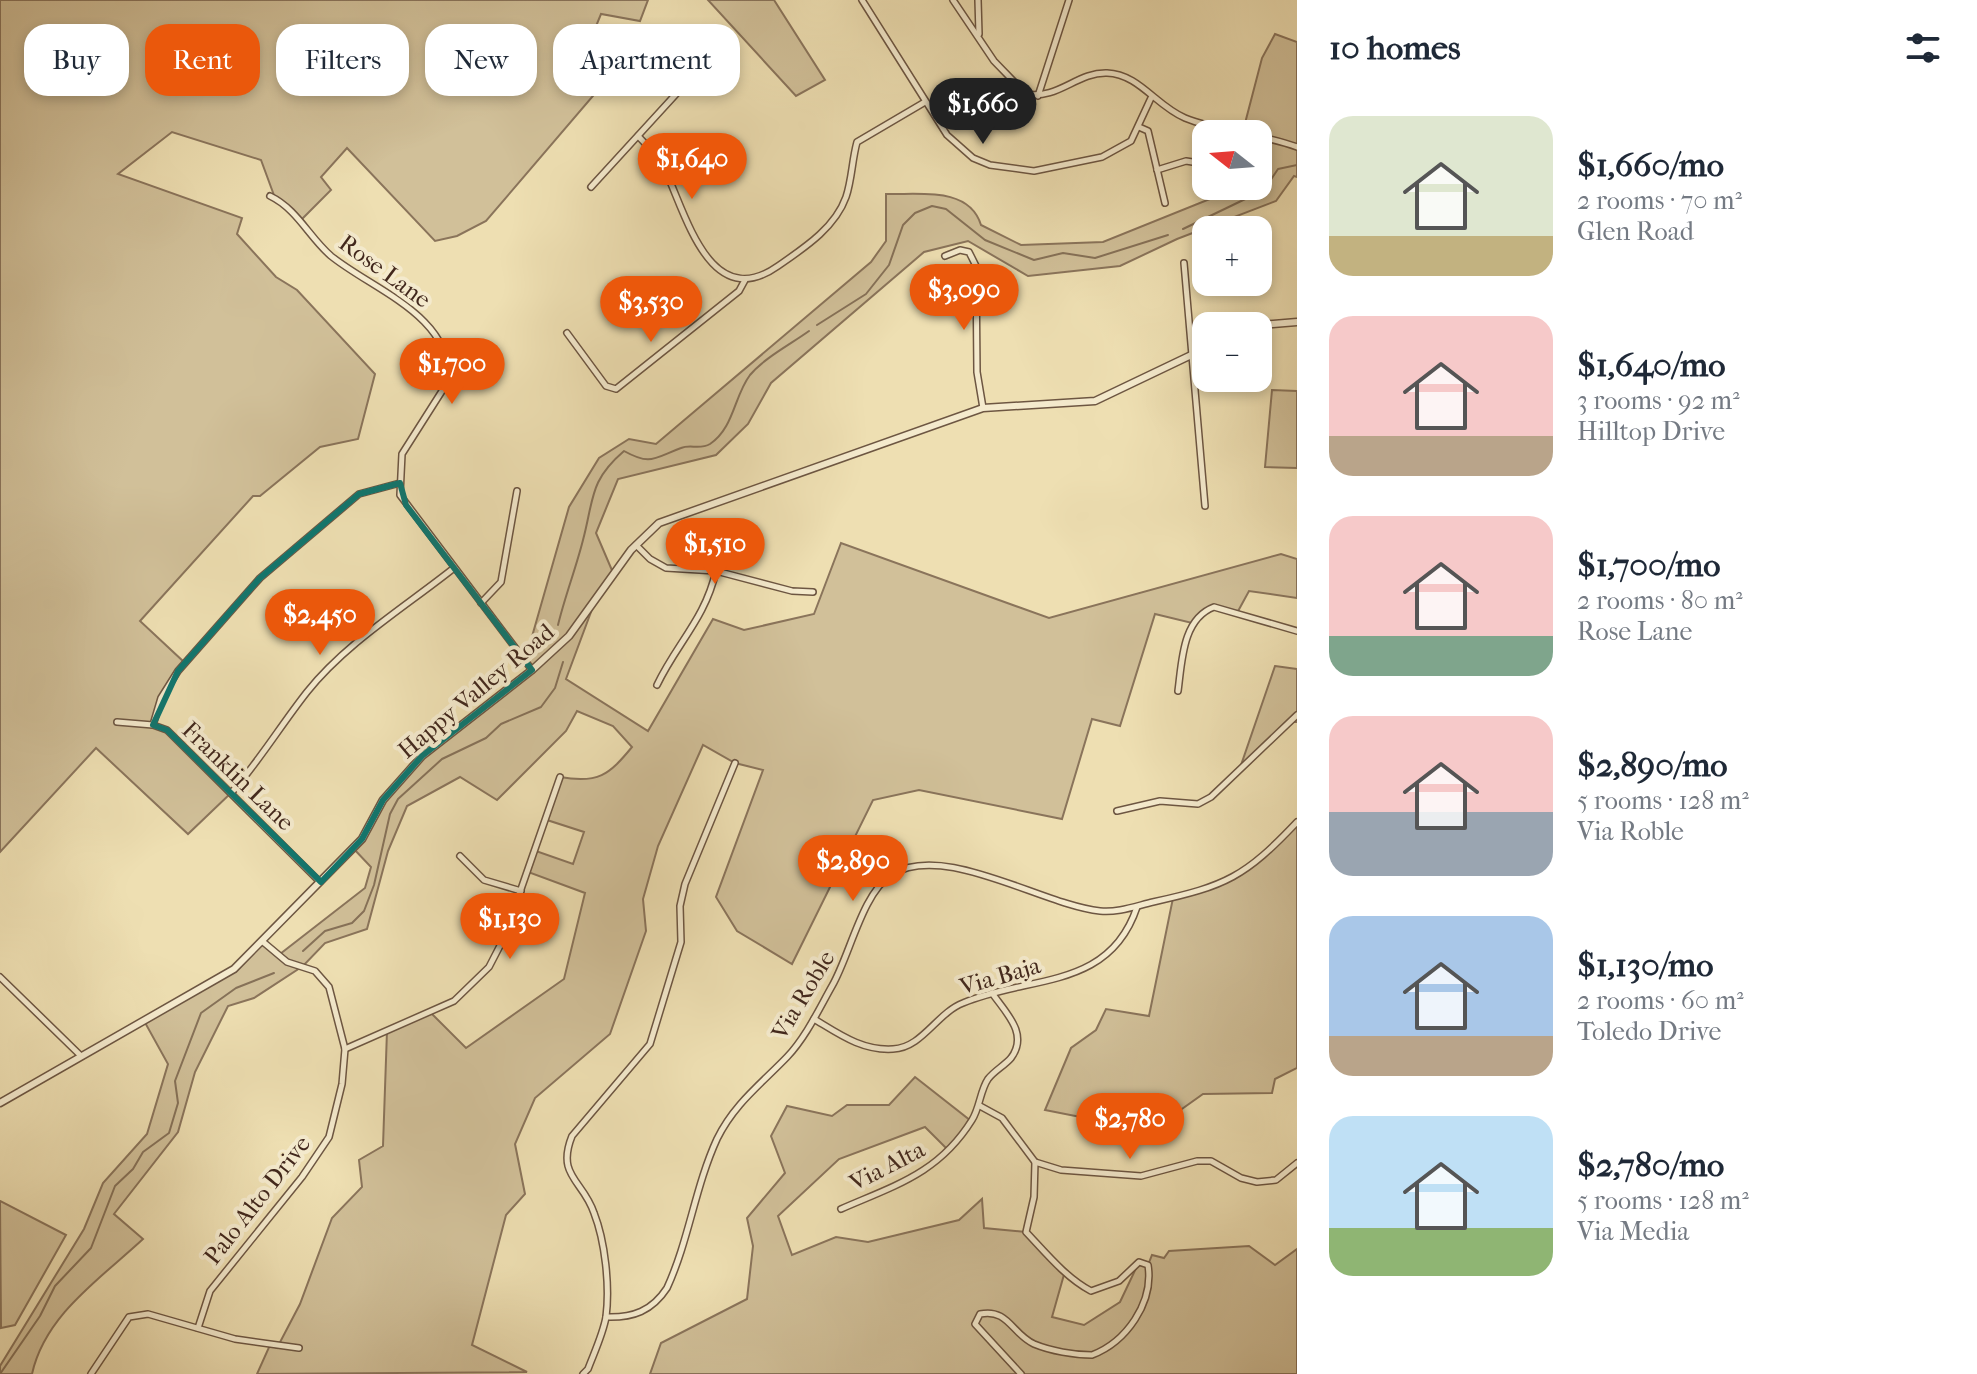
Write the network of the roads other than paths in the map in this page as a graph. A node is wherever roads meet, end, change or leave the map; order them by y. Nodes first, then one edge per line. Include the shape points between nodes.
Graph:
1 (862, 0) edge
2 (953, 0) edge
3 (978, 0) edge
4 (1069, 0) edge
5 (979, 34) junction
6 (674, 96) edge
7 (1038, 96) junction
8 (1151, 98) junction
9 (925, 102) junction
10 (1139, 127) junction
11 (638, 136) junction
12 (1297, 147) edge
13 (1192, 162) edge
14 (1157, 170) junction
15 (591, 187) dead end
16 (270, 196) dead end
17 (1165, 203) dead end
18 (945, 256) dead end
19 (1184, 263) dead end
20 (745, 280) junction
21 (1297, 322) edge
22 (1272, 324) edge
23 (567, 333) dead end
24 (1192, 346) edge
25 (1192, 356) edge
26 (1196, 392) edge
27 (983, 408) junction
28 (400, 483) junction
29 (517, 491) dead end
30 (1205, 506) dead end
31 (636, 545) junction
32 (454, 568) junction
33 (716, 571) junction
34 (813, 592) dead end
35 (481, 603) junction
36 (1297, 631) edge
37 (532, 670) junction
38 (657, 685) dead end
39 (1178, 691) dead end
40 (1297, 715) edge
41 (117, 722) dead end
42 (153, 725) junction
43 (735, 763) dead end
44 (560, 777) dead end
45 (232, 792) junction
46 (1117, 811) dead end
47 (1297, 822) edge
48 (460, 856) dead end
49 (321, 882) junction
50 (521, 891) junction
51 (1137, 906) junction
52 (262, 941) junction
53 (0, 977) edge
54 (992, 993) junction
55 (814, 1019) junction
56 (345, 1049) junction
57 (80, 1055) junction
58 (0, 1103) edge
59 (980, 1106) junction
60 (1035, 1162) junction
61 (1297, 1163) edge
62 (841, 1209) dead end
63 (606, 1317) junction
64 (198, 1328) junction
65 (299, 1348) dead end
66 (91, 1374) edge
67 (583, 1374) edge
68 (1021, 1374) edge

1 - 9 street
2 - 5 street
3 - 5 street
4 - 7 street
5 - 7 street via 1017,88
6 - 11 street
7 - 8 street via 1104,73 1131,78
8 - 10 street
8 - 12 street via 1186,118
9 - 10 street via 947,135 973,158 1017,172 1102,157 1131,141
9 - 20 street via 857,142 847,194 827,226 771,271
10 - 14 street via 1148,131
11 - 15 street
11 - 20 street via 664,169 711,261 731,279
13 - 14 street
14 - 17 street
16 - 28 street, Rose Lane via 288,207 332,257 430,327 444,351 449,380 402,454
18 - 27 street via 969,252 976,266 977,372
19 - 24 street
20 - 23 street via 739,291 616,389 606,386
21 - 22 street
25 - 27 street, Happy Valley Road via 1095,401
26 - 30 street
27 - 31 street, Happy Valley Road via 673,517
28 - 32 street via 406,505
28 - 42 street via 359,494 260,578 178,671 161,698
29 - 35 street via 501,582
31 - 33 street via 666,568
31 - 37 street, Happy Valley Road via 569,636
32 - 35 street
32 - 45 street via 337,661 307,692
33 - 34 street
33 - 38 street via 696,625
35 - 37 street
36 - 39 street via 1214,607 1204,611 1192,623
37 - 49 street, Happy Valley Road via 422,756 383,800 362,839
40 - 46 street via 1198,804 1160,801
41 - 42 street, Franklin Lane
42 - 45 street, Franklin Lane via 167,730
43 - 63 street via 685,884 681,942 650,1044 565,1151 568,1173 595,1214
44 - 50 street
45 - 49 street, Franklin Lane
47 - 51 street, Via Roble via 1246,870 1215,888
48 - 50 street via 484,880
49 - 52 street, Happy Valley Road
50 - 56 street via 497,954 473,985 431,1013
51 - 54 street, Via Baja via 1123,935 1098,961 1078,973
51 - 55 street, Via Roble via 1111,911 1083,908 940,864 904,868 872,896
52 - 56 street, Palo Alto Drive via 287,962 315,971 329,987
52 - 57 street, Happy Valley Road via 234,969
53 - 57 street
54 - 55 street, Via Baja via 961,1003 917,1040 896,1049 857,1044
54 - 59 street, Via Alta via 1019,1035 1010,1060 989,1078
55 - 63 street, Via Roble via 725,1125 667,1288 639,1313
56 - 64 street, Palo Alto Drive via 329,1137 210,1291
57 - 58 street, Happy Valley Road
59 - 60 street via 1002,1118
59 - 62 street, Via Alta via 933,1166
60 - 61 street via 1061,1170 1141,1176 1211,1161 1257,1182 1276,1180
60 - 68 street via 1026,1232 1036,1243 1091,1291 1119,1281 1139,1262 1148,1265 1149,1274 1141,1309 1122,1338 1092,1355 1033,1343 1008,1318 980,1314 975,1324
63 - 67 street
64 - 65 street via 253,1343
64 - 66 street via 148,1314 129,1317

